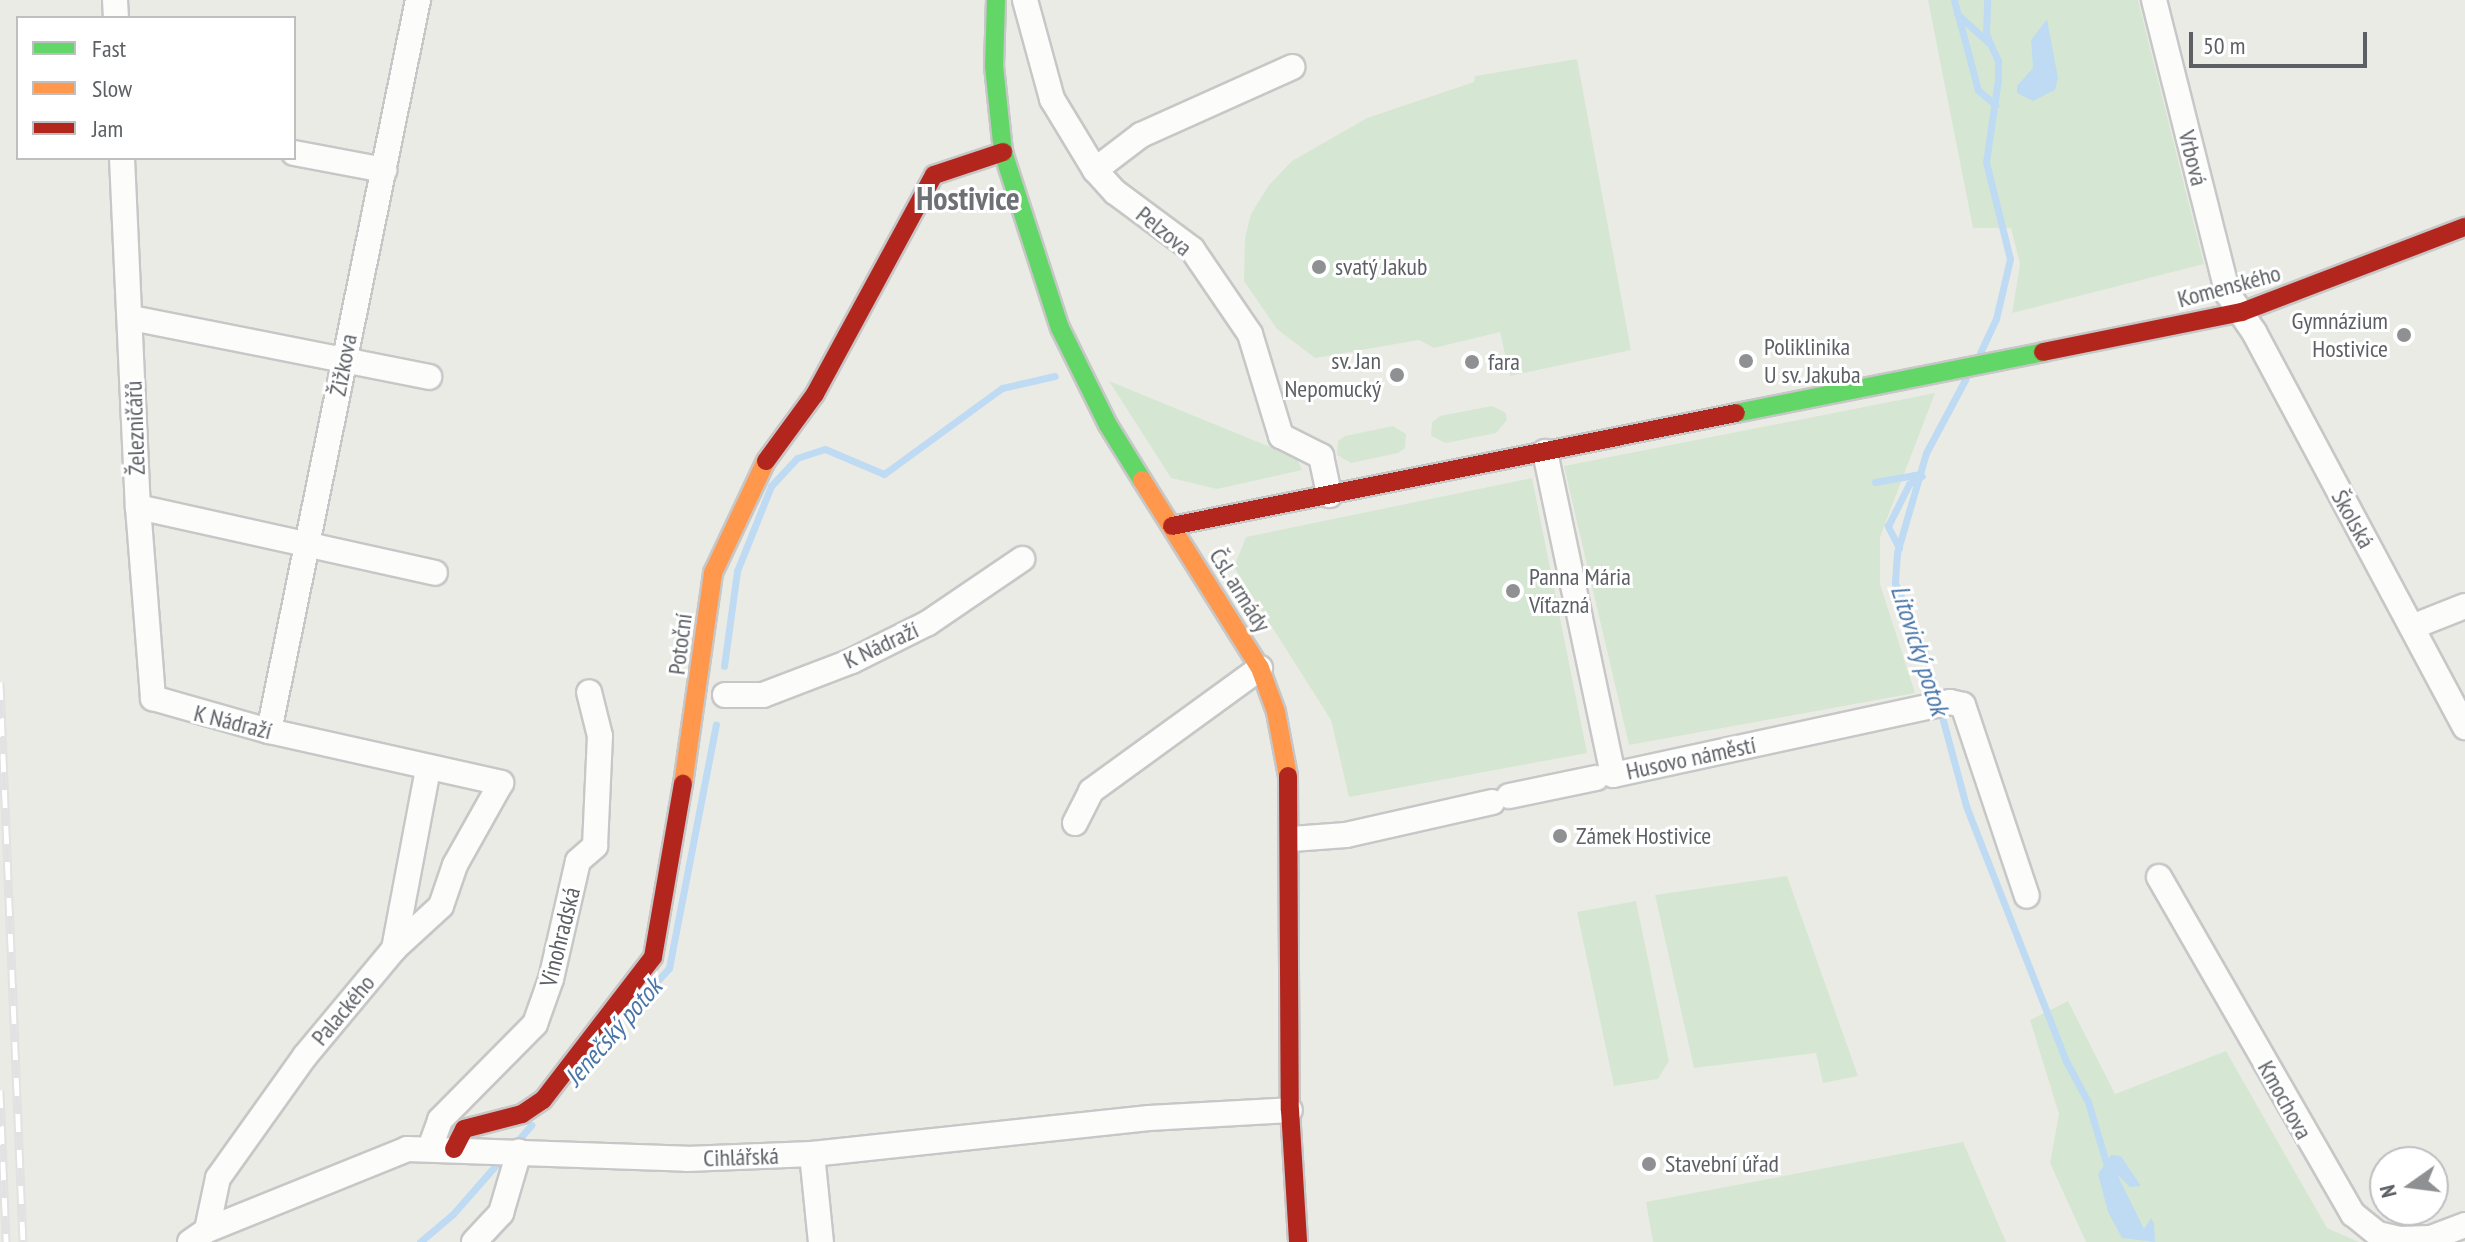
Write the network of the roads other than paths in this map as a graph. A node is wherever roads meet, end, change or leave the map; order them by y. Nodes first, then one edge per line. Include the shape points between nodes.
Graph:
1 (418, 0) edge
2 (996, 0) edge
3 (1025, 0) edge
4 (2154, 0) edge
5 (1292, 67) dead end
6 (1003, 152) junction
7 (296, 153) edge
8 (122, 160) edge
9 (384, 170) junction
10 (1095, 170) junction
11 (2465, 227) edge
12 (2242, 312) junction
13 (132, 318) junction
14 (344, 359) junction
15 (429, 377) dead end
16 (1545, 452) junction
17 (1329, 495) junction
18 (138, 507) junction
19 (1172, 526) junction
20 (309, 544) junction
21 (1022, 559) dead end
22 (435, 573) dead end
23 (2465, 606) edge
24 (2412, 627) junction
25 (1260, 668) junction
26 (589, 692) dead end
27 (725, 695) dead end
28 (153, 698) joint
29 (2465, 727) edge
30 (269, 731) junction
31 (428, 769) junction
32 (1596, 778) dead end
33 (1075, 823) dead end
34 (1292, 839) junction
35 (2159, 877) dead end
36 (2027, 896) dead end
37 (394, 949) junction
38 (1290, 1110) junction
39 (442, 1148) junction
40 (518, 1152) junction
41 (812, 1154) junction
42 (2465, 1225) edge
43 (198, 1236) edge
44 (474, 1242) edge
45 (821, 1242) edge
46 (1298, 1242) edge

1 - 9 street, Žižkova
2 - 6 street, Čsl. armády via 994,66
3 - 10 street, Pelzova via 1052,99
4 - 12 street, Vrbová via 2223,282
5 - 10 street via 1141,135
6 - 19 street, Čsl. armády via 1060,328 1108,425
6 - 39 street, Potoční via 934,175 815,394 764,464 713,573 701,680 653,957 543,1100 522,1114 464,1129
7 - 9 street
8 - 13 street, Železničářů
9 - 14 street, Žižkova
10 - 17 street, Pelzova via 1115,192 1192,249 1250,334 1281,436 1321,456
11 - 12 street, Komenského
12 - 16 street, Komenského
12 - 24 street, Školská
13 - 14 street
13 - 18 street, Železničářů
14 - 15 street
14 - 20 street, Žižkova
16 - 17 street
16 - 36 street, Husovo náměstí via 1613,775 1950,702 1967,710
17 - 19 street
18 - 20 street
18 - 28 street, Železničářů
19 - 25 street, Čsl. armády
20 - 22 street
20 - 30 street, Žižkova
21 - 27 street, K Nádraží via 928,623 852,661 763,695
23 - 24 street
24 - 29 street, Školská
25 - 33 street via 1091,791
25 - 34 street, Čsl. armády via 1285,754
26 - 39 street, Vinohradská via 600,736 595,846 578,861 535,1024 440,1120
28 - 30 street, K Nádraží
30 - 31 street, K Nádraží
31 - 37 street, Palackého
31 - 37 street, K Nádraží via 501,783 500,791 455,865 441,906
32 - 34 street, Husovo náměstí via 1346,835
34 - 38 street, Čsl. armády
35 - 42 street, Kmochova via 2353,1214 2378,1234 2399,1239 2431,1238
37 - 43 street, Palackého via 305,1056 218,1178
38 - 41 street, Cihlářská via 1149,1118
38 - 46 street, Čsl. armády
39 - 40 street, Cihlářská
39 - 43 street, Cihlářská via 407,1149
40 - 41 street, Cihlářská via 687,1159
40 - 44 street via 501,1213
41 - 45 street

